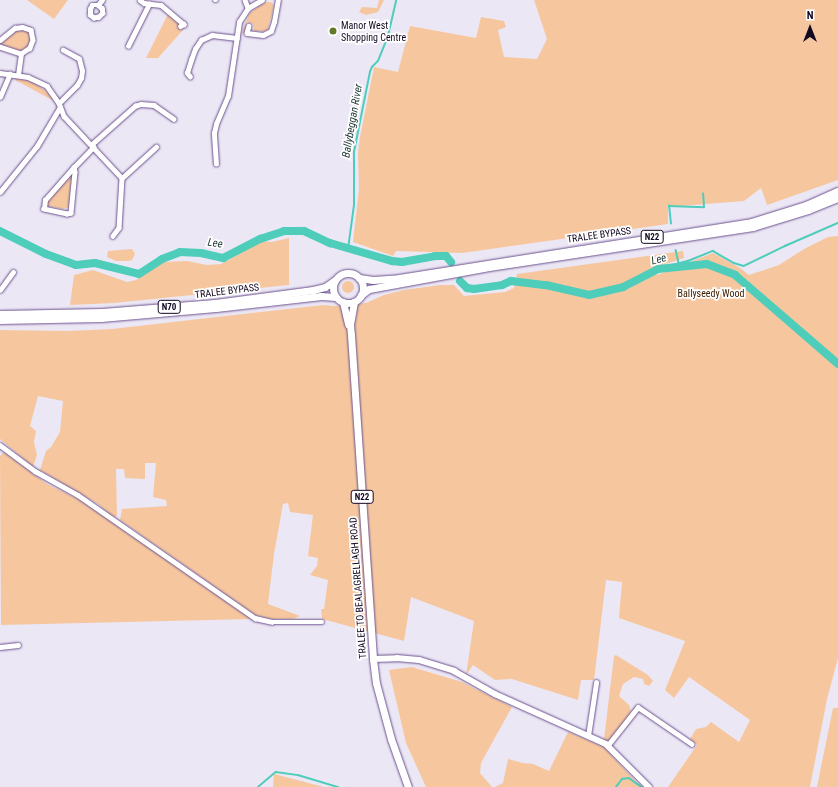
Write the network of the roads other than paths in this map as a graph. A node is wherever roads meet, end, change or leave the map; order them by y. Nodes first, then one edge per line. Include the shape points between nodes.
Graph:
1 (102, 0) edge
2 (140, 0) edge
3 (244, 0) edge
4 (262, 0) edge
5 (278, 0) edge
6 (149, 4) junction
7 (98, 5) dead end
8 (248, 8) junction
9 (181, 26) dead end
10 (249, 26) dead end
11 (237, 38) junction
12 (0, 40) edge
13 (128, 46) dead end
14 (0, 48) edge
15 (63, 50) dead end
16 (21, 54) junction
17 (0, 73) edge
18 (10, 74) junction
19 (18, 75) junction
20 (190, 77) dead end
21 (0, 97) edge
22 (60, 105) junction
23 (174, 119) dead end
24 (92, 146) junction
25 (156, 147) dead end
26 (216, 164) dead end
27 (74, 167) junction
28 (122, 178) junction
29 (838, 191) edge
30 (0, 192) edge
31 (838, 198) edge
32 (114, 236) dead end
33 (462, 270) junction
34 (13, 272) dead end
35 (448, 273) junction
36 (359, 278) junction
37 (335, 280) junction
38 (0, 290) edge
39 (361, 295) junction
40 (336, 297) junction
41 (343, 302) junction
42 (354, 302) junction
43 (0, 314) edge
44 (0, 320) edge
45 (351, 335) junction
46 (0, 445) edge
47 (322, 622) dead end
48 (18, 645) dead end
49 (0, 647) edge
50 (373, 659) junction
51 (596, 683) dead end
52 (588, 736) junction
53 (692, 744) dead end
54 (608, 745) junction
55 (408, 787) edge
56 (649, 787) edge

1 - 7 street
2 - 6 street
3 - 8 street
4 - 8 street
5 - 10 street via 271,30 262,35 247,34
6 - 9 street via 161,5 184,24
6 - 13 street
8 - 11 street via 239,22
11 - 20 street via 212,35 201,40 195,49 187,73
11 - 26 street via 228,96 214,133
12 - 16 street via 15,28 26,27 31,30 33,40 30,48
14 - 16 street
15 - 22 street via 78,59 82,71 81,78
16 - 19 street
17 - 18 street
18 - 19 street
18 - 21 street
19 - 22 street via 47,86
22 - 24 street via 64,116
22 - 30 street via 37,146
23 - 24 street via 154,105 141,104 135,106
24 - 27 street
24 - 28 street
25 - 28 street
27 - 27 street via 71,213 44,209 45,200
28 - 32 street via 119,228
29 - 33 main road, TRALEE BYPASS / N22 via 806,205 751,222
31 - 33 main road, TRALEE BYPASS / N22 via 753,227
33 - 35 main road, TRALEE BYPASS / N22
34 - 38 street
35 - 36 main road, TRALEE BYPASS / N22 via 386,280
35 - 39 main road, TRALEE BYPASS / N22 via 369,289
36 - 37 main road, N22 via 345,273
36 - 39 main road via 363,286
37 - 40 main road via 333,289
37 - 43 main road, TRALEE BYPASS / N70 via 325,287 313,290 215,303 102,312
39 - 42 main road, N22
40 - 41 main road
40 - 44 main road, TRALEE BYPASS / N70 via 321,296 102,318
41 - 42 main road
41 - 45 main road, TRALEE TO BEALAGRELLAGH ROAD / N22
42 - 45 main road, TRALEE TO BEALAGRELLAGH ROAD / N22
45 - 50 main road, TRALEE TO BEALAGRELLAGH ROAD / N22
46 - 47 street via 35,471 78,495 255,618 272,622
48 - 49 street
50 - 52 street via 411,659 443,666 496,694
50 - 55 main road, TRALEE TO BEALAGRELLAGH ROAD / N22 via 376,682 391,739
51 - 52 street
52 - 54 street
53 - 54 street via 638,707
54 - 56 street

